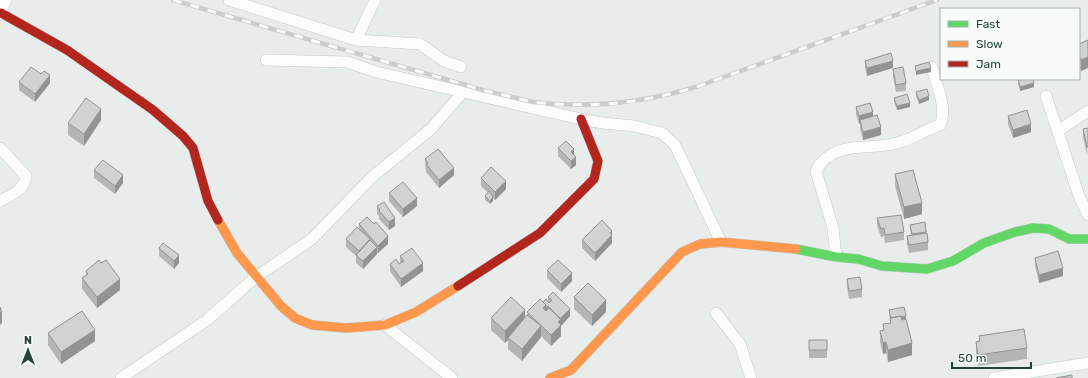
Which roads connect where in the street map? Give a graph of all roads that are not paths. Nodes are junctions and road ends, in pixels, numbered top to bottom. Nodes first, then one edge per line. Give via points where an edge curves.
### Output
1 (6, 0) edge
2 (229, 0) edge
3 (375, 0) edge
4 (0, 13) edge
5 (356, 40) junction
6 (266, 60) dead end
7 (461, 67) dead end
8 (932, 67) edge
9 (463, 92) junction
10 (1046, 96) dead end
11 (1088, 111) edge
12 (581, 118) junction
13 (1058, 131) junction
14 (0, 148) edge
15 (0, 201) edge
16 (1088, 214) edge
17 (1088, 239) edge
18 (721, 242) junction
19 (836, 257) junction
20 (256, 277) junction
21 (716, 313) dead end
22 (385, 325) junction
23 (1088, 363) edge
24 (121, 378) edge
25 (452, 378) edge
26 (550, 378) edge
27 (751, 378) edge
28 (994, 378) edge

1 - 4 street
2 - 5 street
3 - 5 street
4 - 20 street via 68,50 153,110 183,136 193,148 208,201 237,253
5 - 7 street via 420,44 444,61
6 - 9 street via 347,62 376,72
8 - 19 street via 943,111 940,125 896,144 852,146 829,156 819,164 816,171 834,228
9 - 12 street
9 - 20 street via 431,128 372,177 312,239
10 - 13 street
11 - 13 street
12 - 18 street via 662,133 675,145
12 - 22 street via 598,161 594,179 540,233 416,312
13 - 16 street via 1079,196
14 - 15 street via 26,176 22,189
17 - 19 street via 1069,239 1049,229 1033,228 984,243 953,261 927,269 882,266 858,259
18 - 19 street via 806,250
18 - 26 street via 700,244 682,252 571,370
20 - 22 street via 281,306 295,318 312,325 346,328
20 - 24 street via 207,320
21 - 27 street via 740,344
22 - 25 street
23 - 28 street

